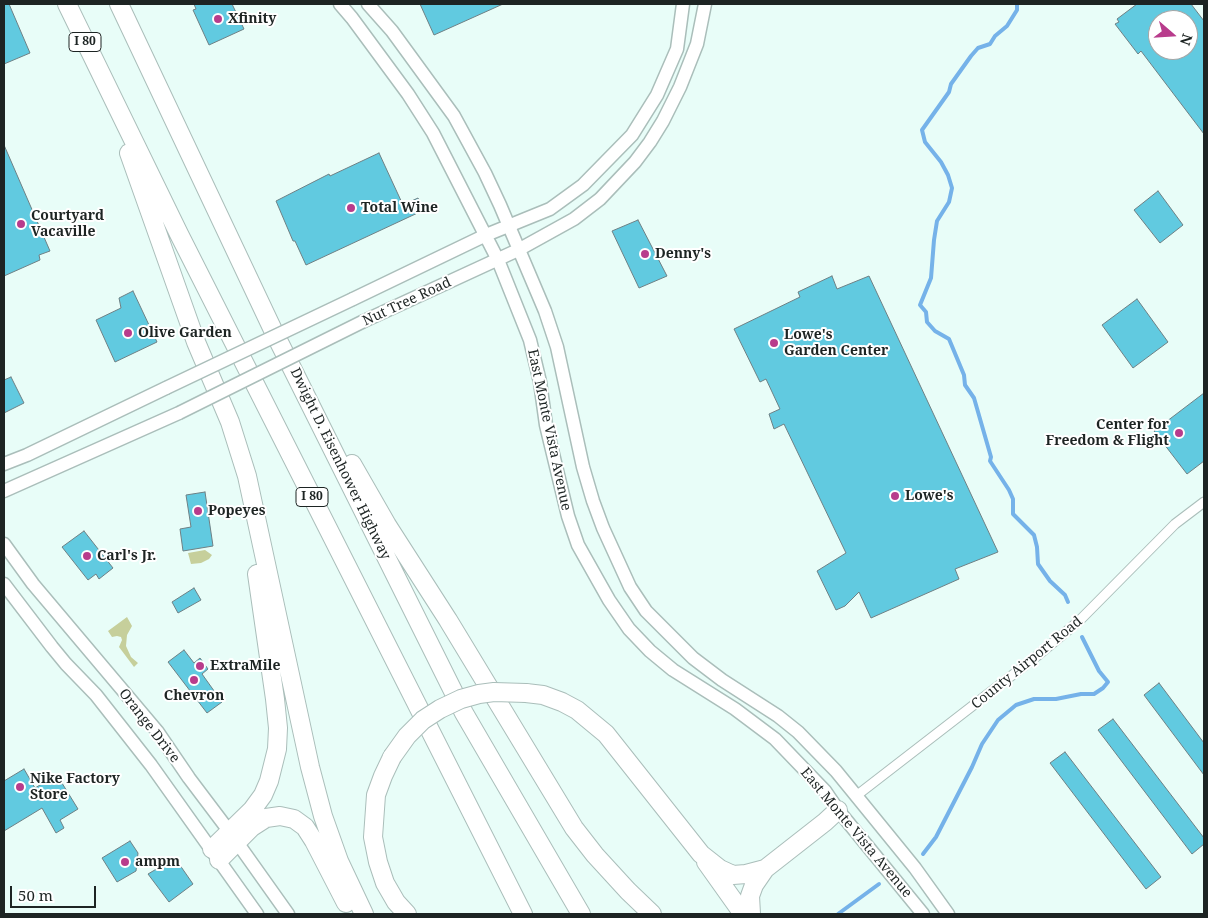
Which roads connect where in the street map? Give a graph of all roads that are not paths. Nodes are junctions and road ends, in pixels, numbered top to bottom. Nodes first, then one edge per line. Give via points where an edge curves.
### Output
1 (68, 4) edge
2 (119, 4) edge
3 (340, 4) edge
4 (368, 4) edge
5 (683, 4) edge
6 (705, 4) edge
7 (103, 80) junction
8 (508, 226) junction
9 (486, 235) junction
10 (518, 250) junction
11 (498, 260) junction
12 (272, 328) junction
13 (4, 464) edge
14 (247, 476) junction
15 (4, 491) edge
16 (1204, 502) edge
17 (4, 544) edge
18 (4, 584) edge
19 (856, 796) junction
20 (838, 810) junction
21 (233, 837) junction
22 (701, 854) junction
23 (215, 855) junction
24 (765, 868) junction
25 (257, 914) edge
26 (288, 914) edge
27 (352, 914) edge
28 (364, 914) edge
29 (407, 914) edge
30 (523, 914) edge
31 (581, 914) edge
32 (652, 914) edge
33 (743, 914) edge
34 (751, 914) edge
35 (923, 914) edge
36 (948, 914) edge

1 - 7 highway, I 80
2 - 12 highway, Dwight D. Eisenhower Highway / I 80
3 - 9 main road, East Monte Vista Avenue via 418,109
4 - 8 main road, East Monte Vista Avenue via 405,48 454,116 485,173
5 - 8 main road, Nut Tree Road via 677,49 646,115 632,135 599,170 565,199 550,209
6 - 10 main road, Nut Tree Road via 697,44 680,87 650,142 635,162 600,199 574,219
7 - 14 highway
7 - 30 highway, I 80
8 - 9 main road, Nut Tree Road
8 - 10 main road, East Monte Vista Avenue
9 - 11 main road, East Monte Vista Avenue
9 - 13 main road, Nut Tree Road, bridge
10 - 11 main road, Nut Tree Road
10 - 19 main road, East Monte Vista Avenue via 558,347 593,502 630,587 646,612 680,646 722,680 798,732
11 - 15 main road, Nut Tree Road, bridge via 364,321 179,413
11 - 20 main road, East Monte Vista Avenue via 530,340 568,516 578,546 609,600 650,651 672,670 735,709 775,740 824,790
12 - 31 highway, Dwight D. Eisenhower Highway / I 80 via 464,714
12 - 32 highway via 387,525 574,828 595,856
14 - 21 highway via 246,496 278,735 274,763 263,795
14 - 28 highway via 310,767 339,861
16 - 19 street, County Airport Road via 1175,524 1079,621
17 - 21 main road, Orange Drive via 33,584 157,731
18 - 23 main road, Orange Drive via 57,653 96,694 142,753
19 - 20 main road, County Airport Road
19 - 36 main road, East Monte Vista Avenue
20 - 24 highway
20 - 35 main road, East Monte Vista Avenue
21 - 23 highway
21 - 26 main road, Orange Drive
21 - 27 highway via 266,818 294,819 305,827
22 - 24 highway via 733,875
22 - 29 highway, bridge via 606,734 576,710 543,695 479,694 461,699 423,720 407,736 382,776 376,795 373,837 386,883
22 - 33 highway
23 - 25 main road, Orange Drive
24 - 34 highway via 750,896

